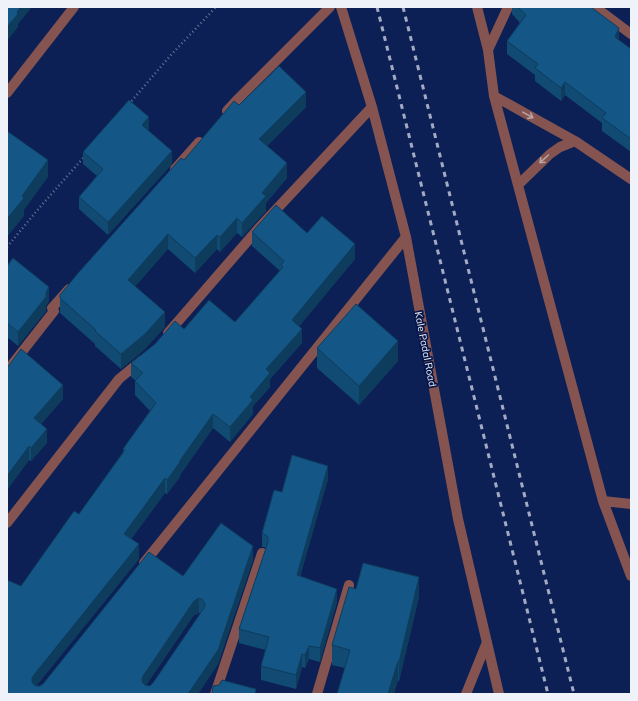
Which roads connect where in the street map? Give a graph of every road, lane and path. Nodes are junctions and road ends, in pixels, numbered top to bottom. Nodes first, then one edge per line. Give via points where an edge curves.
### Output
1 (74, 7) edge
2 (216, 7) edge
3 (330, 7) edge
4 (341, 7) edge
5 (477, 7) edge
6 (508, 7) edge
7 (595, 7) edge
8 (631, 34) edge
9 (488, 50) junction
10 (7, 93) edge
11 (494, 96) junction
12 (372, 107) junction
13 (124, 109) edge
14 (222, 117) edge
15 (206, 135) edge
16 (575, 141) junction
17 (90, 150) edge
18 (169, 177) edge
19 (631, 179) edge
20 (518, 185) junction
21 (406, 236) junction
22 (7, 247) edge
23 (73, 284) edge
24 (160, 342) edge
25 (150, 354) edge
26 (7, 372) edge
27 (603, 501) junction
28 (631, 504) edge
29 (7, 523) edge
30 (262, 553) dead end
31 (138, 570) edge
32 (631, 576) edge
33 (349, 585) dead end
34 (487, 642) junction
35 (215, 694) edge
36 (317, 694) edge
37 (466, 694) edge
38 (500, 694) edge

1 - 10 street
2 - 13 path
3 - 14 street
4 - 12 street, Kale Padal Road
5 - 9 street
6 - 9 street
7 - 8 street
9 - 11 street
11 -> 16 street
11 - 20 street
12 - 21 street, Kale Padal Road
12 - 24 street via 258,229
15 - 18 street
16 - 19 street
16 -> 20 street via 550,154
17 - 22 path
20 - 27 street
21 - 31 street
21 - 34 street, Kale Padal Road via 458,519
23 - 26 street via 52,308 54,311
25 - 29 street via 119,379
27 - 28 street
27 - 32 street
30 - 35 street
33 - 36 street
34 - 37 street
34 - 38 street, Kale Padal Road

